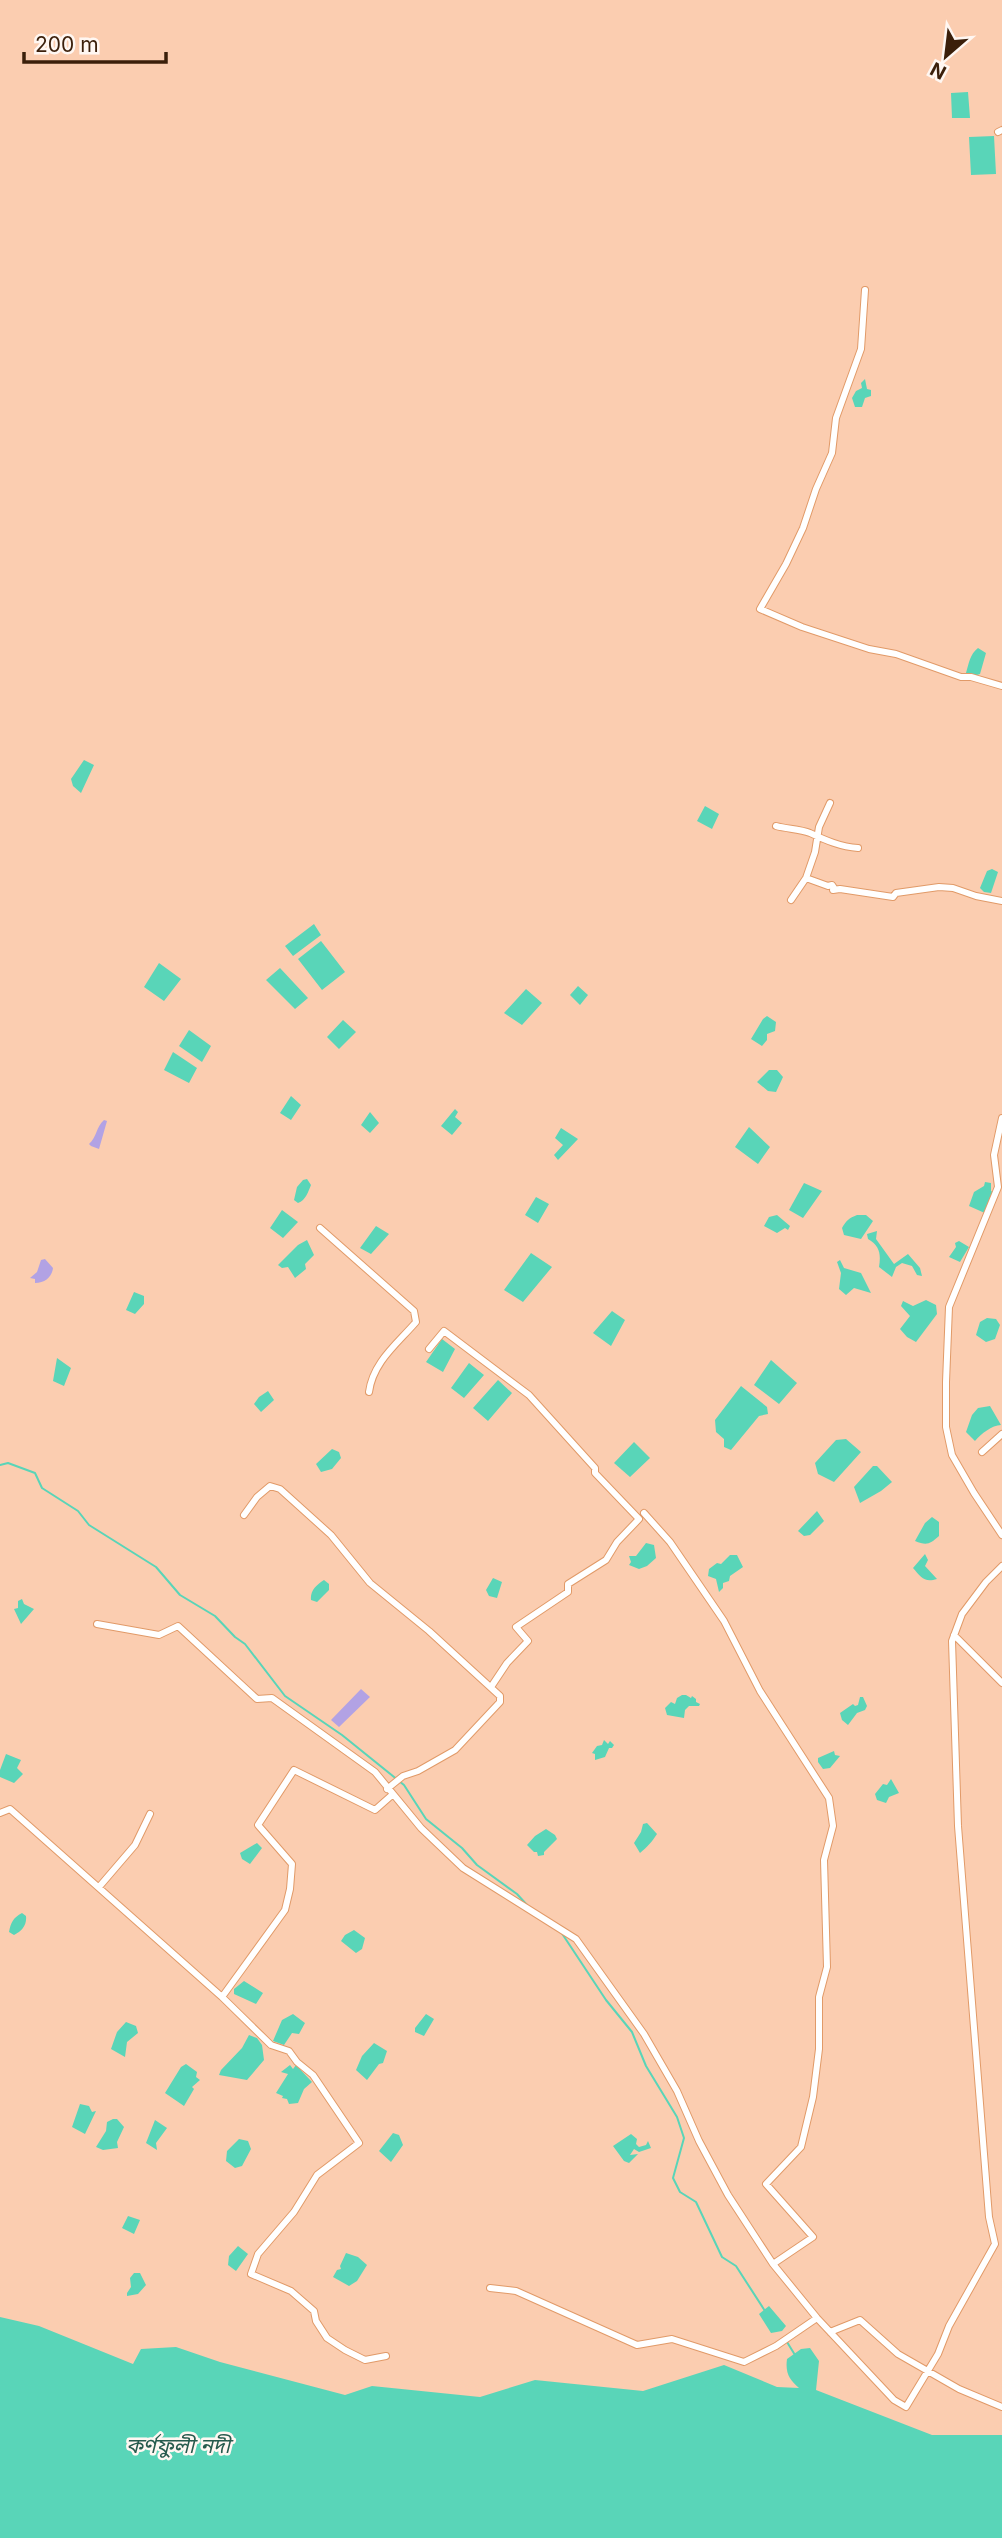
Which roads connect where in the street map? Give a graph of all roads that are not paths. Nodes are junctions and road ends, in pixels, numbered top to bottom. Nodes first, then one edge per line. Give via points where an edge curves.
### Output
1 (865, 290) dead end
2 (1002, 686) edge
3 (830, 803) dead end
4 (776, 827) dead end
5 (818, 838) junction
6 (858, 848) dead end
7 (806, 878) junction
8 (791, 900) dead end
9 (1002, 901) edge
10 (1002, 1118) edge
11 (320, 1228) dead end
12 (429, 1349) dead end
13 (369, 1392) dead end
14 (1002, 1434) edge
15 (982, 1452) dead end
16 (644, 1513) dead end
17 (244, 1515) dead end
18 (1002, 1535) edge
19 (1002, 1566) edge
20 (97, 1624) dead end
21 (954, 1635) junction
22 (1002, 1683) edge
23 (491, 1687) junction
24 (387, 1789) junction
25 (392, 1795) junction
26 (0, 1813) edge
27 (150, 1814) dead end
28 (99, 1887) junction
29 (222, 1997) junction
30 (773, 2264) junction
31 (490, 2288) dead end
32 (817, 2318) junction
33 (830, 2332) junction
34 (386, 2356) dead end
35 (928, 2371) junction
36 (1002, 2407) edge

1 - 2 street via 861,349 836,418 832,453 803,528 760,609 869,649
3 - 5 street
4 - 5 street
5 - 6 street
5 - 7 street
7 - 8 street
7 - 9 street via 833,889 893,897 946,887
10 - 18 street via 994,1155 998,1187 948,1307 946,1382 946,1427 952,1455
11 - 13 street via 414,1311 416,1322 380,1362
12 - 23 street via 444,1331 529,1395 639,1519 606,1560 516,1627 528,1641
14 - 15 street
16 - 30 street via 670,1542 724,1621 760,1690 829,1798 833,1826 824,1860 827,1967 820,1997 813,2097 801,2147 766,2184 813,2237
17 - 23 street via 270,1486 280,1489 331,1535 370,1583
19 - 21 street via 962,1614
20 - 24 street via 159,1635 178,1626 257,1699 272,1699 375,1772
21 - 22 street
21 - 35 street via 958,1826 989,2217 995,2244
23 - 24 street via 500,1702 455,1750
24 - 25 street
25 - 29 street via 376,1810 294,1770 258,1825 292,1864 285,1910
25 - 30 street via 463,1868 576,1938 644,2034 728,2195
26 - 28 street via 10,1809
27 - 28 street via 135,1845
28 - 29 street
29 - 34 street via 271,2045 289,2052 313,2075 359,2143 317,2175 294,2212 258,2254 251,2274 291,2291 314,2311 327,2338 345,2350 365,2360
30 - 32 street
31 - 32 street via 516,2291 637,2345 672,2339 744,2362
32 - 33 street
33 - 35 street via 860,2320 898,2354
33 - 35 street via 906,2407
35 - 36 street

